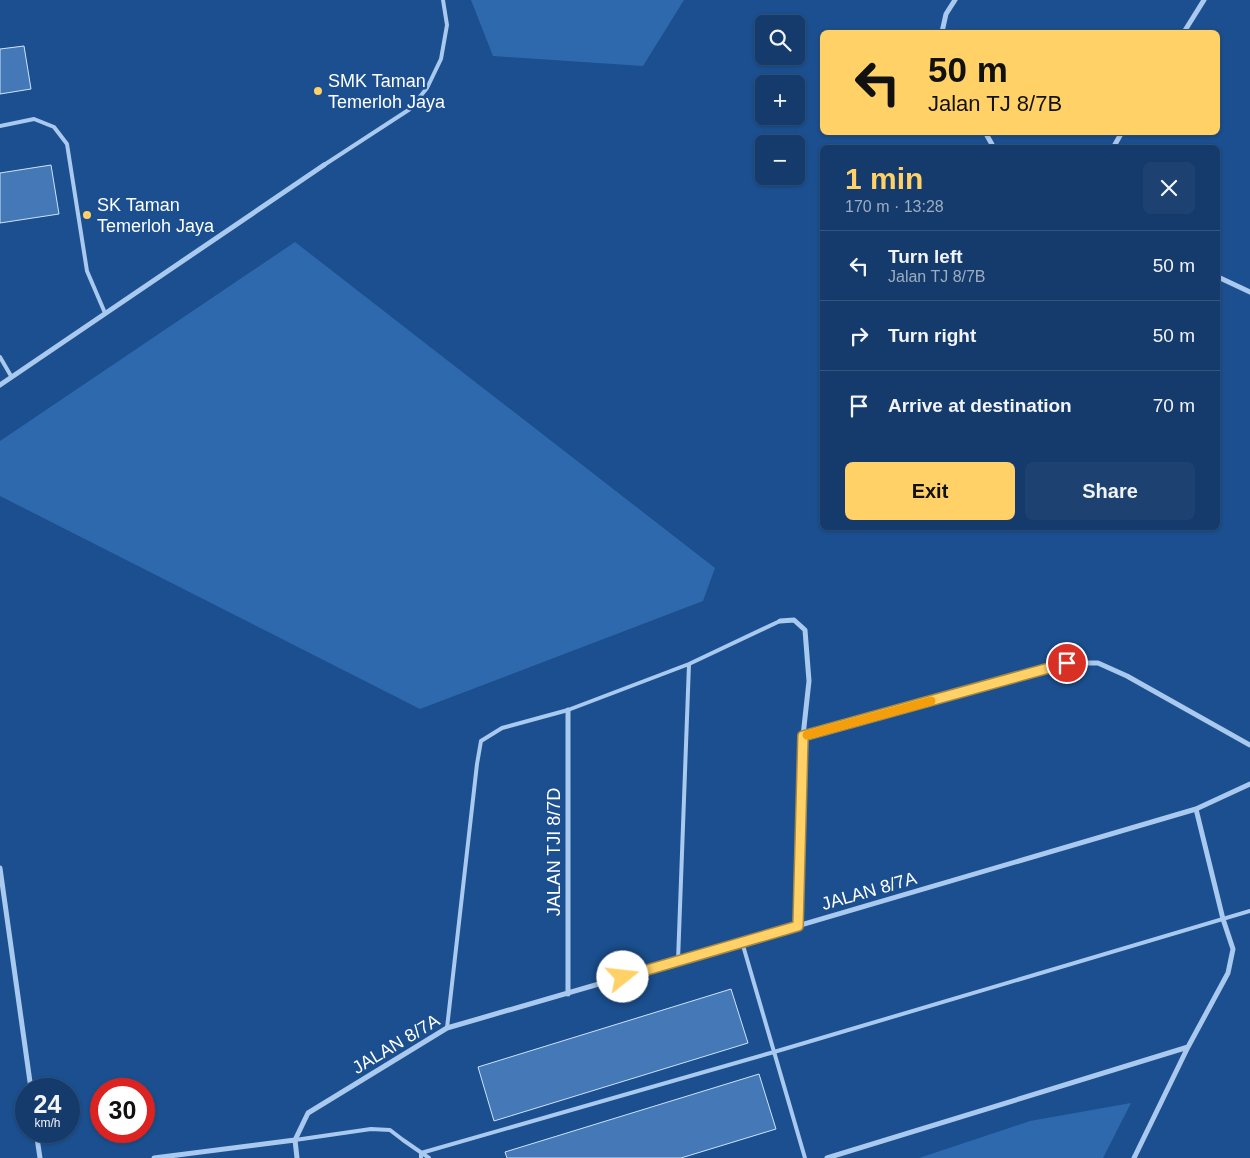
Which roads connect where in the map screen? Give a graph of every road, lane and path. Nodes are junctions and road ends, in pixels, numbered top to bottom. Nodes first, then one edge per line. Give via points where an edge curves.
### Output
1 (442, 0) edge
2 (955, 0) edge
3 (1204, 0) edge
4 (942, 30) edge
5 (1185, 30) edge
6 (0, 126) edge
7 (324, 165) joint
8 (1220, 278) edge
9 (1250, 292) edge
10 (105, 312) junction
11 (0, 357) edge
12 (12, 376) junction
13 (0, 385) edge
14 (780, 621) joint
15 (688, 664) junction
16 (568, 710) junction
17 (803, 736) junction
18 (1250, 745) edge
19 (1250, 784) edge
20 (1196, 809) junction
21 (0, 868) edge
22 (1250, 911) edge
23 (1223, 919) junction
24 (798, 926) junction
25 (742, 942) junction
26 (678, 961) junction
27 (568, 994) junction
28 (447, 1028) junction
29 (1188, 1047) junction
30 (774, 1052) junction
31 (29, 1078) edge
32 (295, 1140) junction
33 (38, 1143) edge
34 (421, 1153) junction
35 (40, 1158) edge
36 (154, 1158) edge
37 (297, 1158) edge
38 (421, 1158) edge
39 (429, 1158) edge
40 (805, 1158) edge
41 (827, 1158) edge
42 (1134, 1158) edge

1 - 7 lane via 447,25 441,59 427,88 410,109
2 - 4 street via 946,14
3 - 5 street
6 - 10 lane via 34,119 54,127 67,144 87,271
7 - 10 street
8 - 9 street
10 - 12 street
11 - 12 lane
12 - 13 street
14 - 15 lane
14 - 17 street via 794,620 805,630 809,681
15 - 16 lane
15 - 26 lane
16 - 27 street, JALAN TJI 8/7D
16 - 28 lane via 502,728 481,741
17 - 18 street via 1067,663 1098,663
17 - 24 street
19 - 20 street, JALAN 8/7A
20 - 23 street
20 - 24 street, JALAN 8/7A
21 - 31 street
22 - 23 lane
23 - 29 street via 1233,949 1228,973
23 - 30 lane
24 - 25 street, JALAN 8/7A
25 - 26 street, JALAN 8/7A
25 - 30 lane
26 - 27 street, JALAN 8/7A
27 - 28 street, JALAN 8/7A
28 - 32 street, JALAN 8/7A via 308,1113
29 - 41 street
29 - 42 street
30 - 34 lane
30 - 40 lane
32 - 34 lane via 371,1129 390,1130
32 - 36 street
32 - 37 street
33 - 35 street
34 - 38 lane
34 - 39 lane

